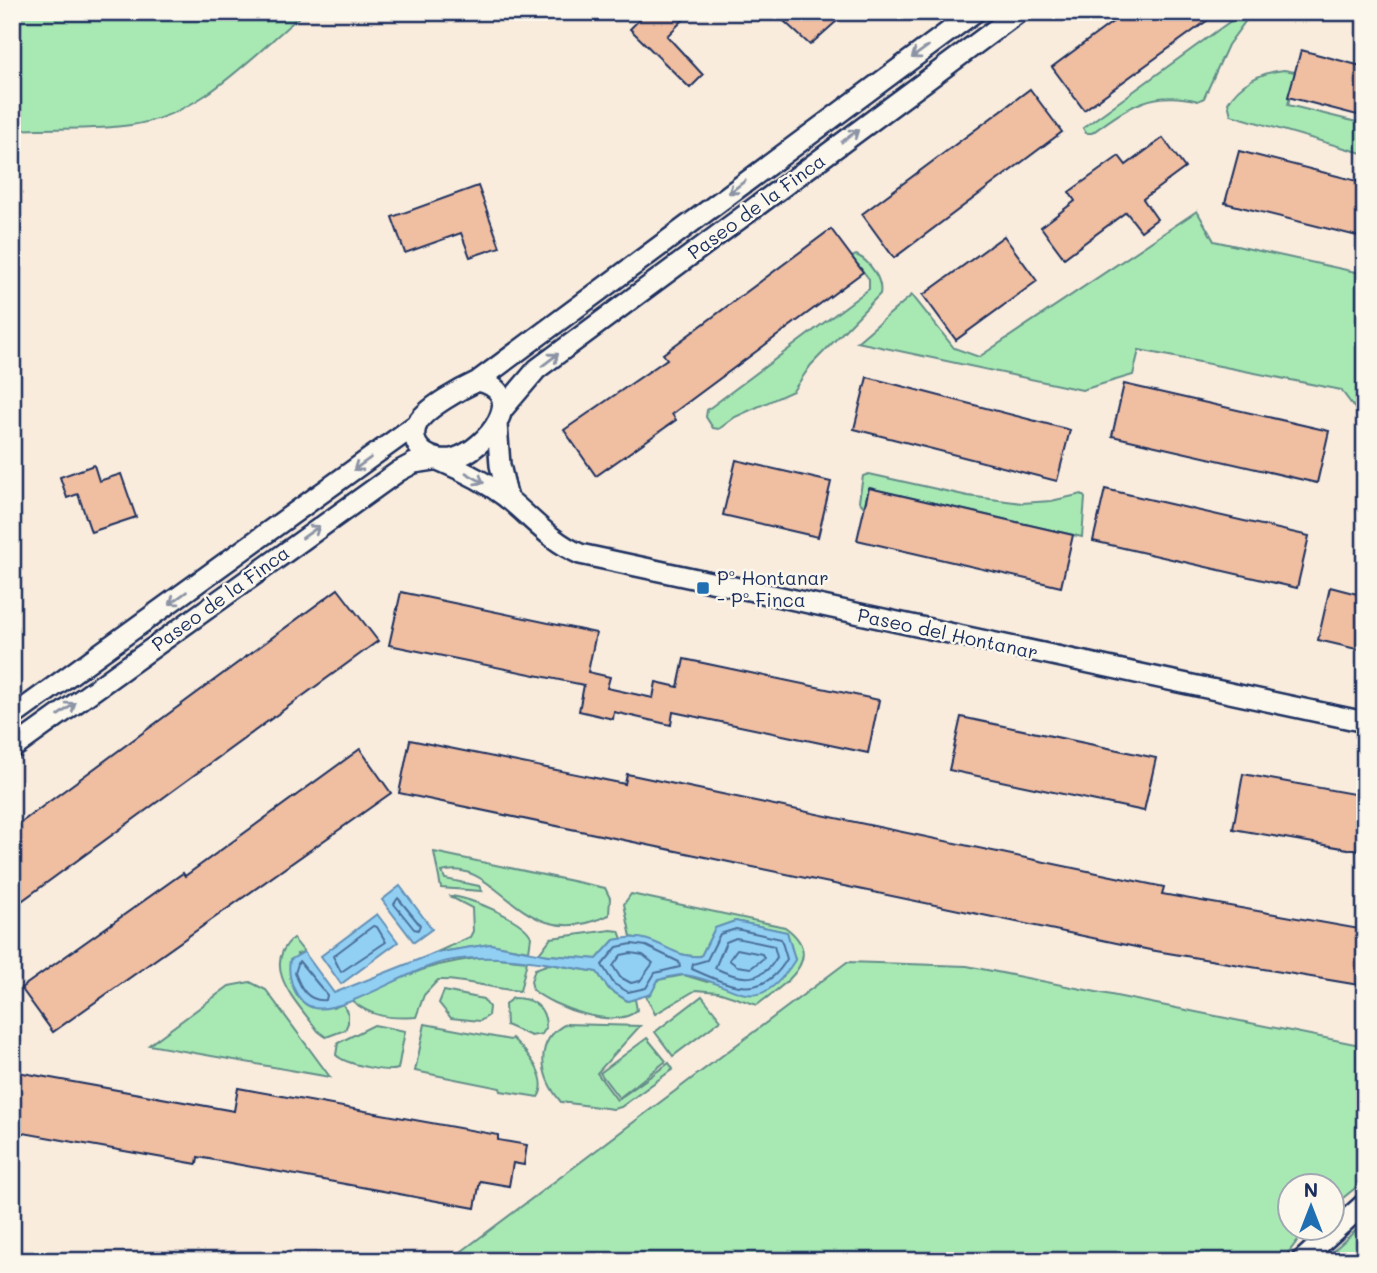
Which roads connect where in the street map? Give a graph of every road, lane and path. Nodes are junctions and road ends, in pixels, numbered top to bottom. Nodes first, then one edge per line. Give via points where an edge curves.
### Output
1 (975, 12) edge
2 (1019, 12) edge
3 (478, 381) junction
4 (500, 416) junction
5 (417, 424) junction
6 (437, 460) junction
7 (508, 499) junction
8 (12, 717) edge
9 (1365, 722) edge
10 (12, 749) edge
11 (1365, 1203) edge
12 (1301, 1261) edge

1 -> 3 street, Paseo de la Finca
4 -> 2 street, Paseo de la Finca via 537,369
3 - 4 street via 497,390
3 - 5 street via 459,389
4 - 6 street via 486,439 470,451
4 - 7 street via 500,466
5 - 6 street via 419,447
5 -> 8 street, Paseo de la Finca
6 -> 7 street, Paseo del Hontanar
10 -> 6 street, Paseo de la Finca via 399,471
7 - 9 street, Paseo del Hontanar via 561,546 580,554
11 - 12 street

